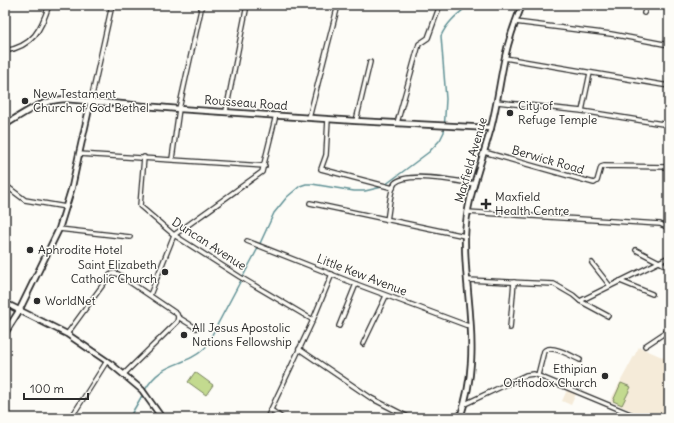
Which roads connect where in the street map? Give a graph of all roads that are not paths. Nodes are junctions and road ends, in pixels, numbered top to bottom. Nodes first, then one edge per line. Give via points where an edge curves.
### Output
1 (50, 5) edge
2 (112, 5) edge
3 (202, 5) edge
4 (247, 5) edge
5 (338, 5) edge
6 (440, 5) edge
7 (522, 5) edge
8 (647, 5) edge
9 (644, 13) dead end
10 (515, 22) junction
11 (669, 45) edge
12 (5, 52) edge
13 (505, 58) junction
14 (370, 62) dead end
15 (590, 73) junction
16 (669, 86) edge
17 (91, 100) junction
18 (497, 102) junction
19 (180, 109) junction
20 (226, 111) junction
21 (582, 112) junction
22 (276, 115) junction
23 (309, 118) junction
24 (328, 119) junction
25 (356, 121) junction
26 (397, 123) junction
27 (5, 124) edge
28 (669, 125) edge
29 (491, 128) junction
30 (484, 152) junction
31 (78, 154) junction
32 (144, 158) junction
33 (172, 160) junction
34 (265, 166) junction
35 (669, 167) edge
36 (474, 184) junction
37 (5, 185) edge
38 (393, 188) junction
39 (310, 203) dead end
40 (66, 206) junction
41 (467, 212) junction
42 (669, 216) edge
43 (387, 220) junction
44 (668, 228) edge
45 (59, 229) junction
46 (174, 235) junction
47 (465, 236) junction
48 (130, 237) dead end
49 (247, 241) dead end
50 (636, 250) dead end
51 (669, 257) edge
52 (659, 262) junction
53 (592, 263) dead end
54 (669, 267) edge
55 (332, 274) junction
56 (467, 280) junction
57 (620, 281) junction
58 (514, 282) junction
59 (356, 284) junction
60 (610, 286) junction
61 (652, 294) dead end
62 (150, 295) junction
63 (386, 296) junction
64 (580, 301) junction
65 (5, 303) edge
66 (19, 311) junction
67 (608, 316) dead end
68 (178, 318) junction
69 (313, 320) junction
70 (339, 326) dead end
71 (470, 327) junction
72 (196, 328) dead end
73 (510, 328) dead end
74 (669, 330) edge
75 (5, 333) edge
76 (66, 334) junction
77 (363, 344) dead end
78 (645, 346) dead end
79 (299, 349) junction
80 (580, 360) dead end
81 (106, 361) junction
82 (124, 374) junction
83 (538, 375) junction
84 (465, 404) junction
85 (271, 410) junction
86 (71, 418) edge
87 (162, 418) edge
88 (267, 418) edge
89 (282, 418) edge
90 (410, 418) edge
91 (460, 418) edge
92 (640, 418) edge

1 - 12 street via 43,25 33,39
2 - 17 street
3 - 19 street
4 - 20 street
5 - 23 street
6 - 26 street via 428,38 418,44
7 - 10 street, Maxfield Avenue
8 - 9 street
10 - 11 street via 611,34
10 - 13 street, Maxfield Avenue
13 - 15 street
13 - 18 street, Maxfield Avenue
14 - 25 street
15 - 16 street
15 - 21 street
17 - 19 street, Rousseau Road
17 - 27 street, Rousseau Road via 54,99 43,102
17 - 31 street
18 - 21 street
18 - 29 street, Maxfield Avenue
19 - 20 street, Rousseau Road
19 - 33 street
20 - 22 street, Rousseau Road
21 - 28 street
22 - 23 street, Rousseau Road
22 - 34 street
23 - 24 street, Rousseau Road
24 - 25 street, Rousseau Road
24 - 38 street via 326,155 321,169
25 - 26 street, Rousseau Road
26 - 29 street, Rousseau Road
29 - 30 street, Maxfield Avenue
30 - 35 street, Berwick Road via 594,183 601,167 604,166
30 - 36 street, Maxfield Avenue
31 - 32 street
31 - 40 street
32 - 33 street
32 - 46 street, Duncan Avenue via 140,206
33 - 34 street
34 - 46 street via 262,172
36 - 38 street via 411,177 396,183
36 - 41 street, Maxfield Avenue
37 - 40 street via 25,200
38 - 43 street
39 - 43 street
40 - 45 street
41 - 44 street via 660,224
41 - 47 street, Maxfield Avenue
42 - 44 street
43 - 47 street
45 - 48 street
45 - 66 street
46 - 62 street
46 - 69 street, Duncan Avenue
47 - 56 street, Maxfield Avenue
49 - 55 street, Little Kew Avenue
50 - 52 street
51 - 52 street
52 - 54 street
52 - 57 street
53 - 60 street
55 - 59 street, Little Kew Avenue
55 - 69 street
56 - 58 street
56 - 71 street, Maxfield Avenue
57 - 60 street
57 - 61 street
58 - 64 street via 554,284
58 - 73 street
59 - 63 street, Little Kew Avenue
59 - 70 street
60 - 64 street
62 - 68 street via 177,314
62 - 76 street via 118,274 112,274
63 - 71 street, Little Kew Avenue
63 - 77 street
64 - 67 street
65 - 66 street
66 - 75 street
66 - 76 street
68 - 72 street
68 - 82 street
69 - 79 street
71 - 84 street, Maxfield Avenue via 471,361
74 - 78 street
76 - 81 street
79 - 85 street
79 - 90 street via 371,398
80 - 83 street via 550,348 546,349
81 - 82 street
81 - 86 street
82 - 87 street via 142,390
83 - 84 street via 526,375
83 - 92 street
84 - 91 street, Maxfield Avenue
85 - 88 street
85 - 89 street

